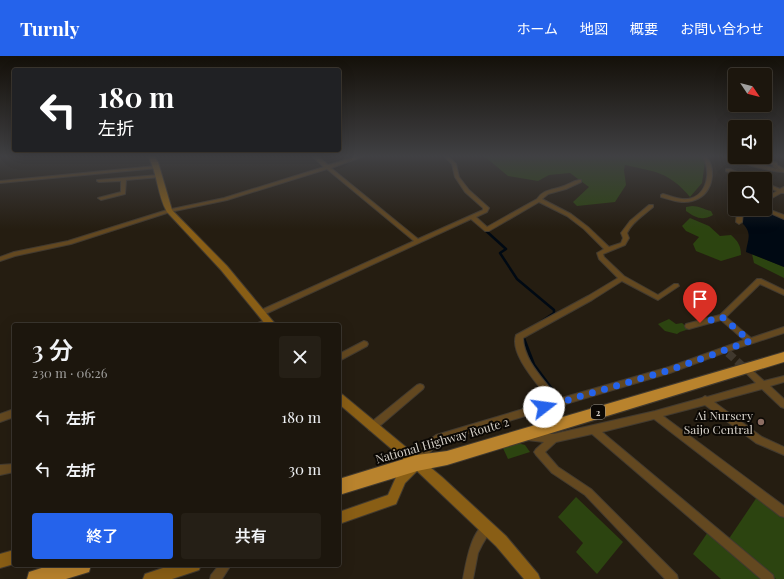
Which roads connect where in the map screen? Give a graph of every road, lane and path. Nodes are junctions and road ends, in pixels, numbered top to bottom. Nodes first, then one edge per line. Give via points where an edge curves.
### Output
1 (17, 180) edge
2 (106, 180) edge
3 (124, 180) edge
4 (159, 180) edge
5 (288, 180) edge
6 (344, 180) edge
7 (459, 180) edge
8 (709, 180) edge
9 (99, 181) dead end
10 (579, 181) dead end
11 (0, 182) edge
12 (772, 186) edge
13 (783, 190) edge
14 (663, 196) dead end
15 (772, 196) edge
16 (101, 198) dead end
17 (539, 200) junction
18 (651, 206) dead end
19 (169, 211) junction
20 (772, 212) edge
21 (740, 216) edge
22 (472, 217) junction
23 (784, 217) edge
24 (739, 222) dead end
25 (417, 241) junction
26 (608, 250) junction
27 (0, 259) edge
28 (622, 278) junction
29 (676, 286) dead end
30 (784, 293) edge
31 (261, 313) junction
32 (722, 317) junction
33 (266, 323) edge
34 (689, 326) dead end
35 (784, 330) edge
36 (750, 341) junction
37 (364, 344) dead end
38 (341, 357) edge
39 (783, 357) edge
40 (750, 373) tunnel mouth
41 (784, 379) edge
42 (763, 385) junction
43 (420, 387) dead end
44 (341, 400) edge
45 (705, 400) junction
46 (557, 404) junction
47 (784, 404) edge
48 (12, 414) edge
49 (655, 415) junction
50 (0, 418) edge
51 (372, 427) junction
52 (593, 430) junction
53 (516, 437) junction
54 (554, 438) junction
55 (784, 451) edge
56 (417, 463) junction
57 (12, 468) edge
58 (0, 470) edge
59 (341, 486) edge
60 (784, 512) edge
61 (341, 517) edge
62 (487, 528) junction
63 (12, 558) edge
64 (0, 561) edge
65 (75, 567) edge
66 (188, 567) edge
67 (224, 567) edge
68 (36, 579) edge
69 (150, 579) edge
70 (215, 579) edge
71 (468, 579) edge
72 (533, 579) edge
73 (673, 579) edge
74 (769, 579) edge

1 - 11 street
2 - 9 street
3 - 16 street via 123,193
4 - 19 street
5 - 19 street via 260,190
6 - 25 street
7 - 22 street via 486,208
8 - 14 street via 702,193 692,200
10 - 17 street via 566,188 544,194
12 - 13 street
13 - 15 street
17 - 22 street via 487,230
17 - 26 street via 569,215
18 - 26 street via 629,224 624,233 626,238 623,244
19 - 27 street via 69,243
19 - 31 street via 224,268
20 - 23 street
21 - 24 street
22 - 25 street
25 - 31 street
26 - 28 street via 600,253 600,258
28 - 29 street via 658,298
28 - 46 street via 519,337 518,344 530,367
30 - 32 street via 759,281
31 - 33 street
32 - 34 street
32 - 36 street
35 - 36 street
36 - 46 street via 726,352
37 - 38 street
39 - 53 highway, National Highway Route 2 / 2
40 - 42 street
41 - 42 street
42 - 45 street
42 - 47 street
43 - 51 street
44 - 51 street
45 - 49 street
45 - 55 street via 759,440
46 - 56 street via 439,438 431,444
48 - 50 street
49 - 52 street
49 - 60 street
51 - 56 street
52 - 54 street
52 - 74 street
53 - 54 street
53 - 56 highway, National Highway Route 2 / 2 via 447,458
54 - 73 street via 538,452 555,470 588,492
56 - 59 highway, National Highway Route 2 / 2
56 - 61 street via 401,479 392,500
56 - 62 street
57 - 58 street
62 - 71 street via 473,553
62 - 72 street
63 - 64 street
65 - 68 highway
66 - 69 street
67 - 70 street

